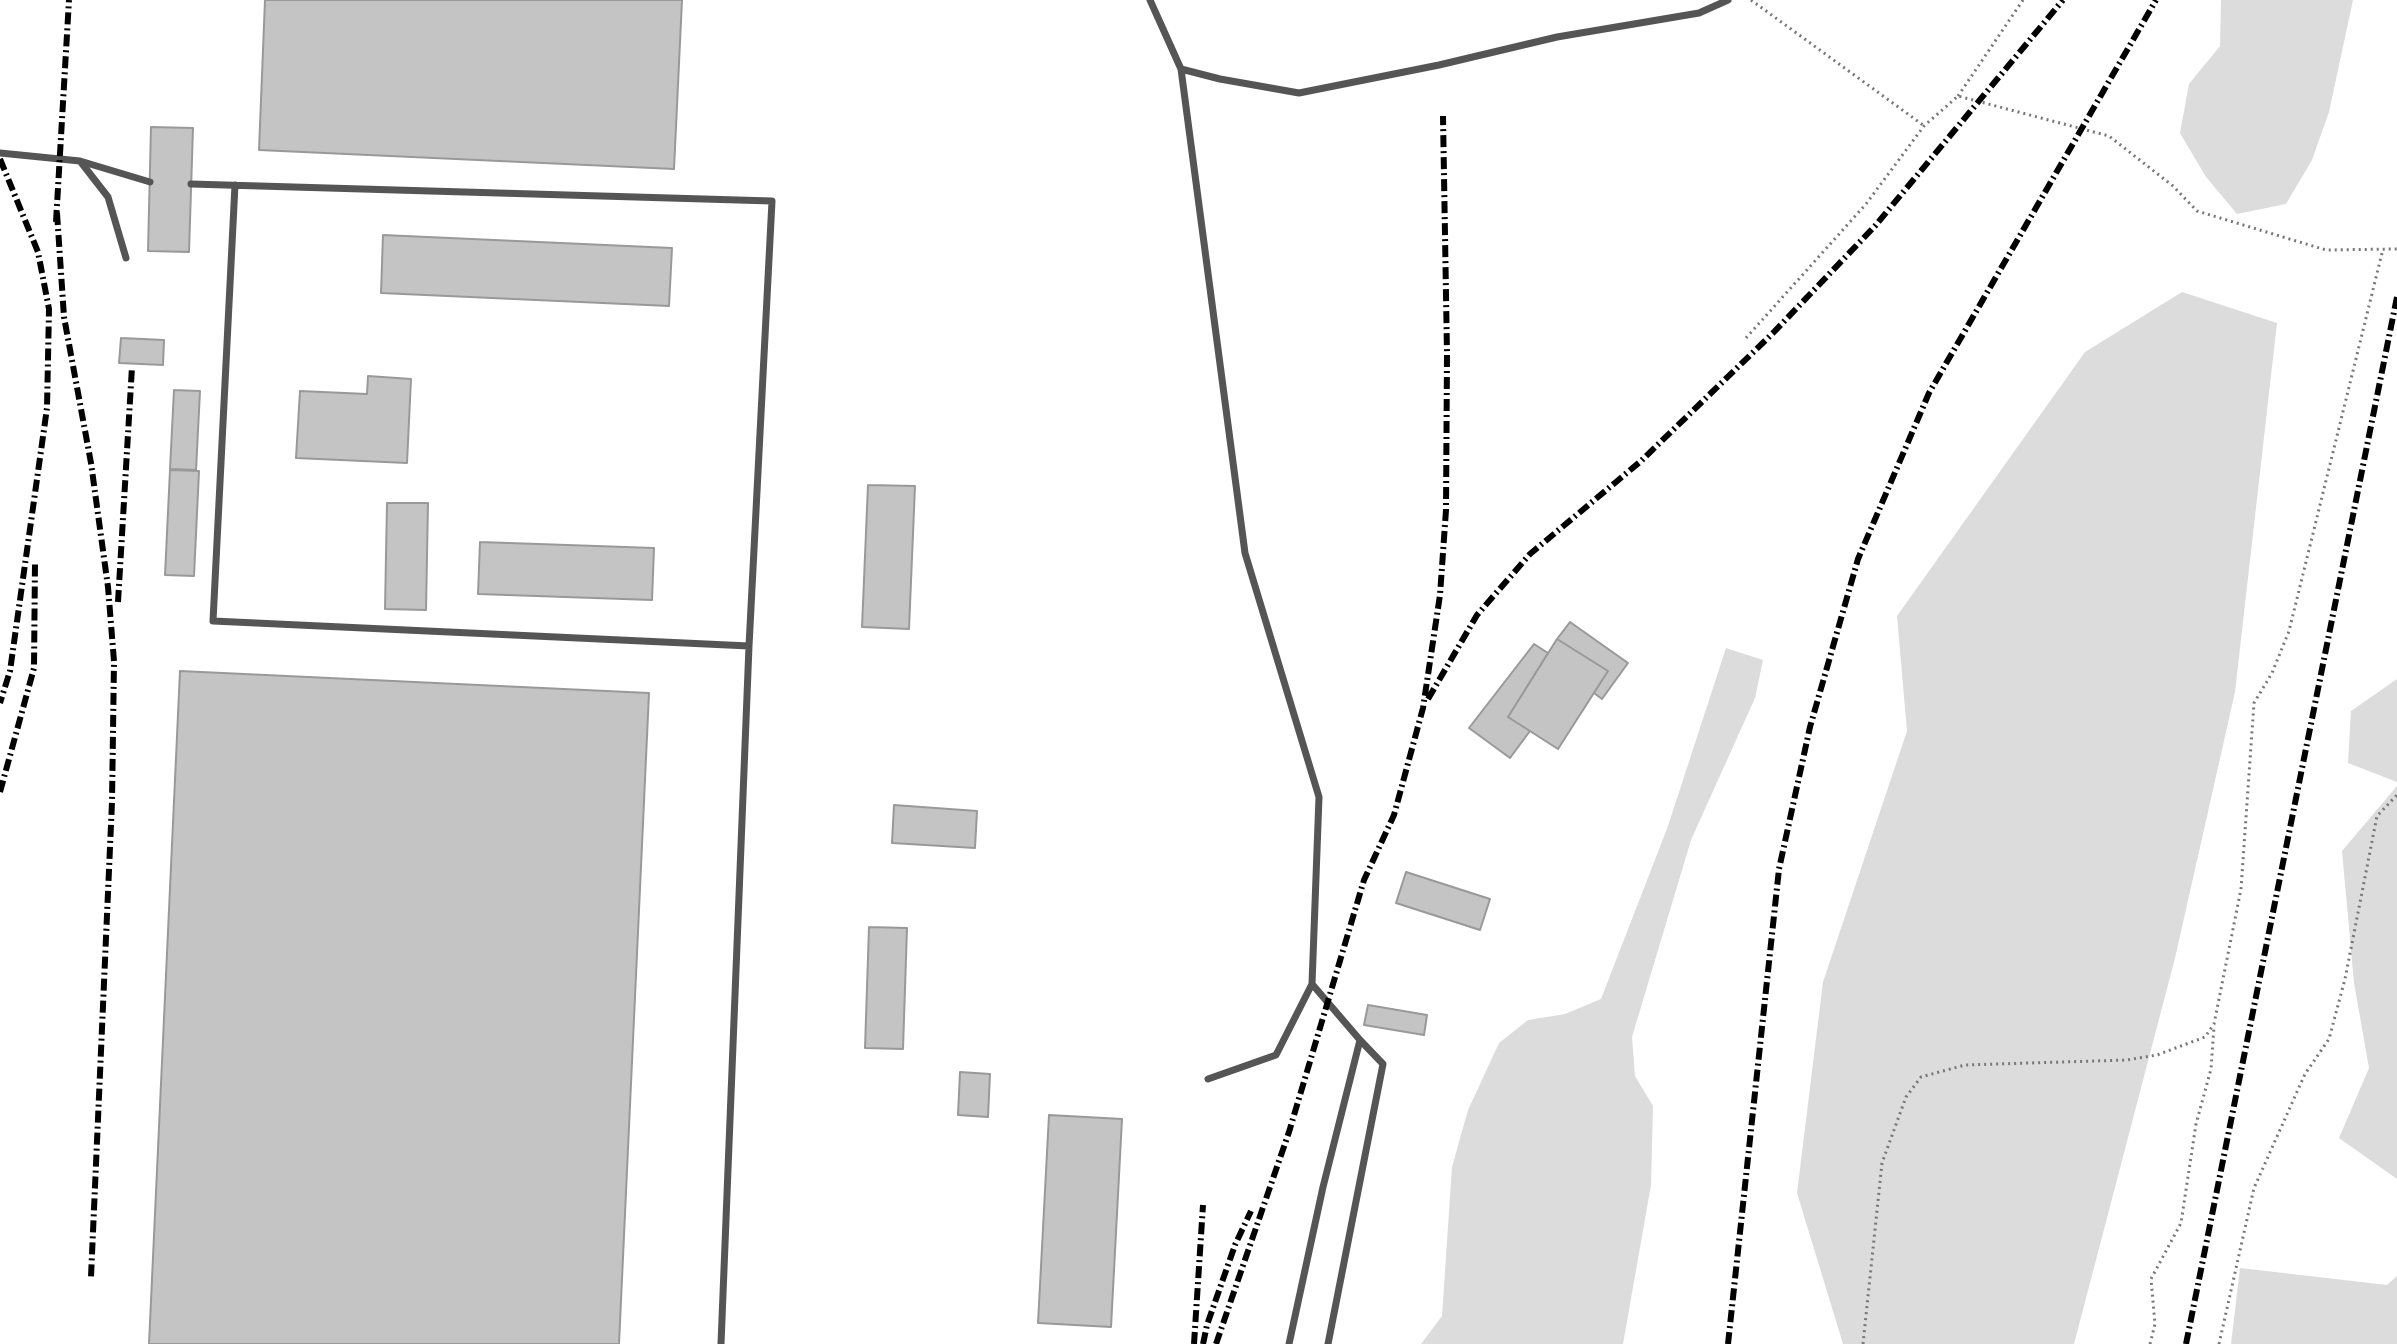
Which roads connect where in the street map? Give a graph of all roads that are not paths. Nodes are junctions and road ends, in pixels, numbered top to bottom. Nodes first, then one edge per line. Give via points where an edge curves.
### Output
1 (1150, 0) edge
2 (1728, 0) edge
3 (1181, 69) junction
4 (0, 153) edge
5 (80, 161) junction
6 (150, 182) dead end
7 (191, 184) dead end
8 (235, 185) junction
9 (126, 258) dead end
10 (749, 646) junction
11 (1312, 984) junction
12 (1360, 1040) junction
13 (1208, 1079) dead end
14 (721, 1344) edge
15 (1289, 1344) edge
16 (1328, 1344) edge

1 - 3 lane
2 - 3 lane via 1699,13 1557,37 1299,93
3 - 11 lane via 1245,553 1319,797
4 - 5 lane
5 - 6 lane
5 - 9 lane via 108,197
7 - 8 lane
8 - 10 lane via 213,621
8 - 10 lane via 772,201
10 - 14 lane
11 - 12 lane
11 - 13 lane via 1276,1055
12 - 15 lane
12 - 16 lane via 1383,1064

